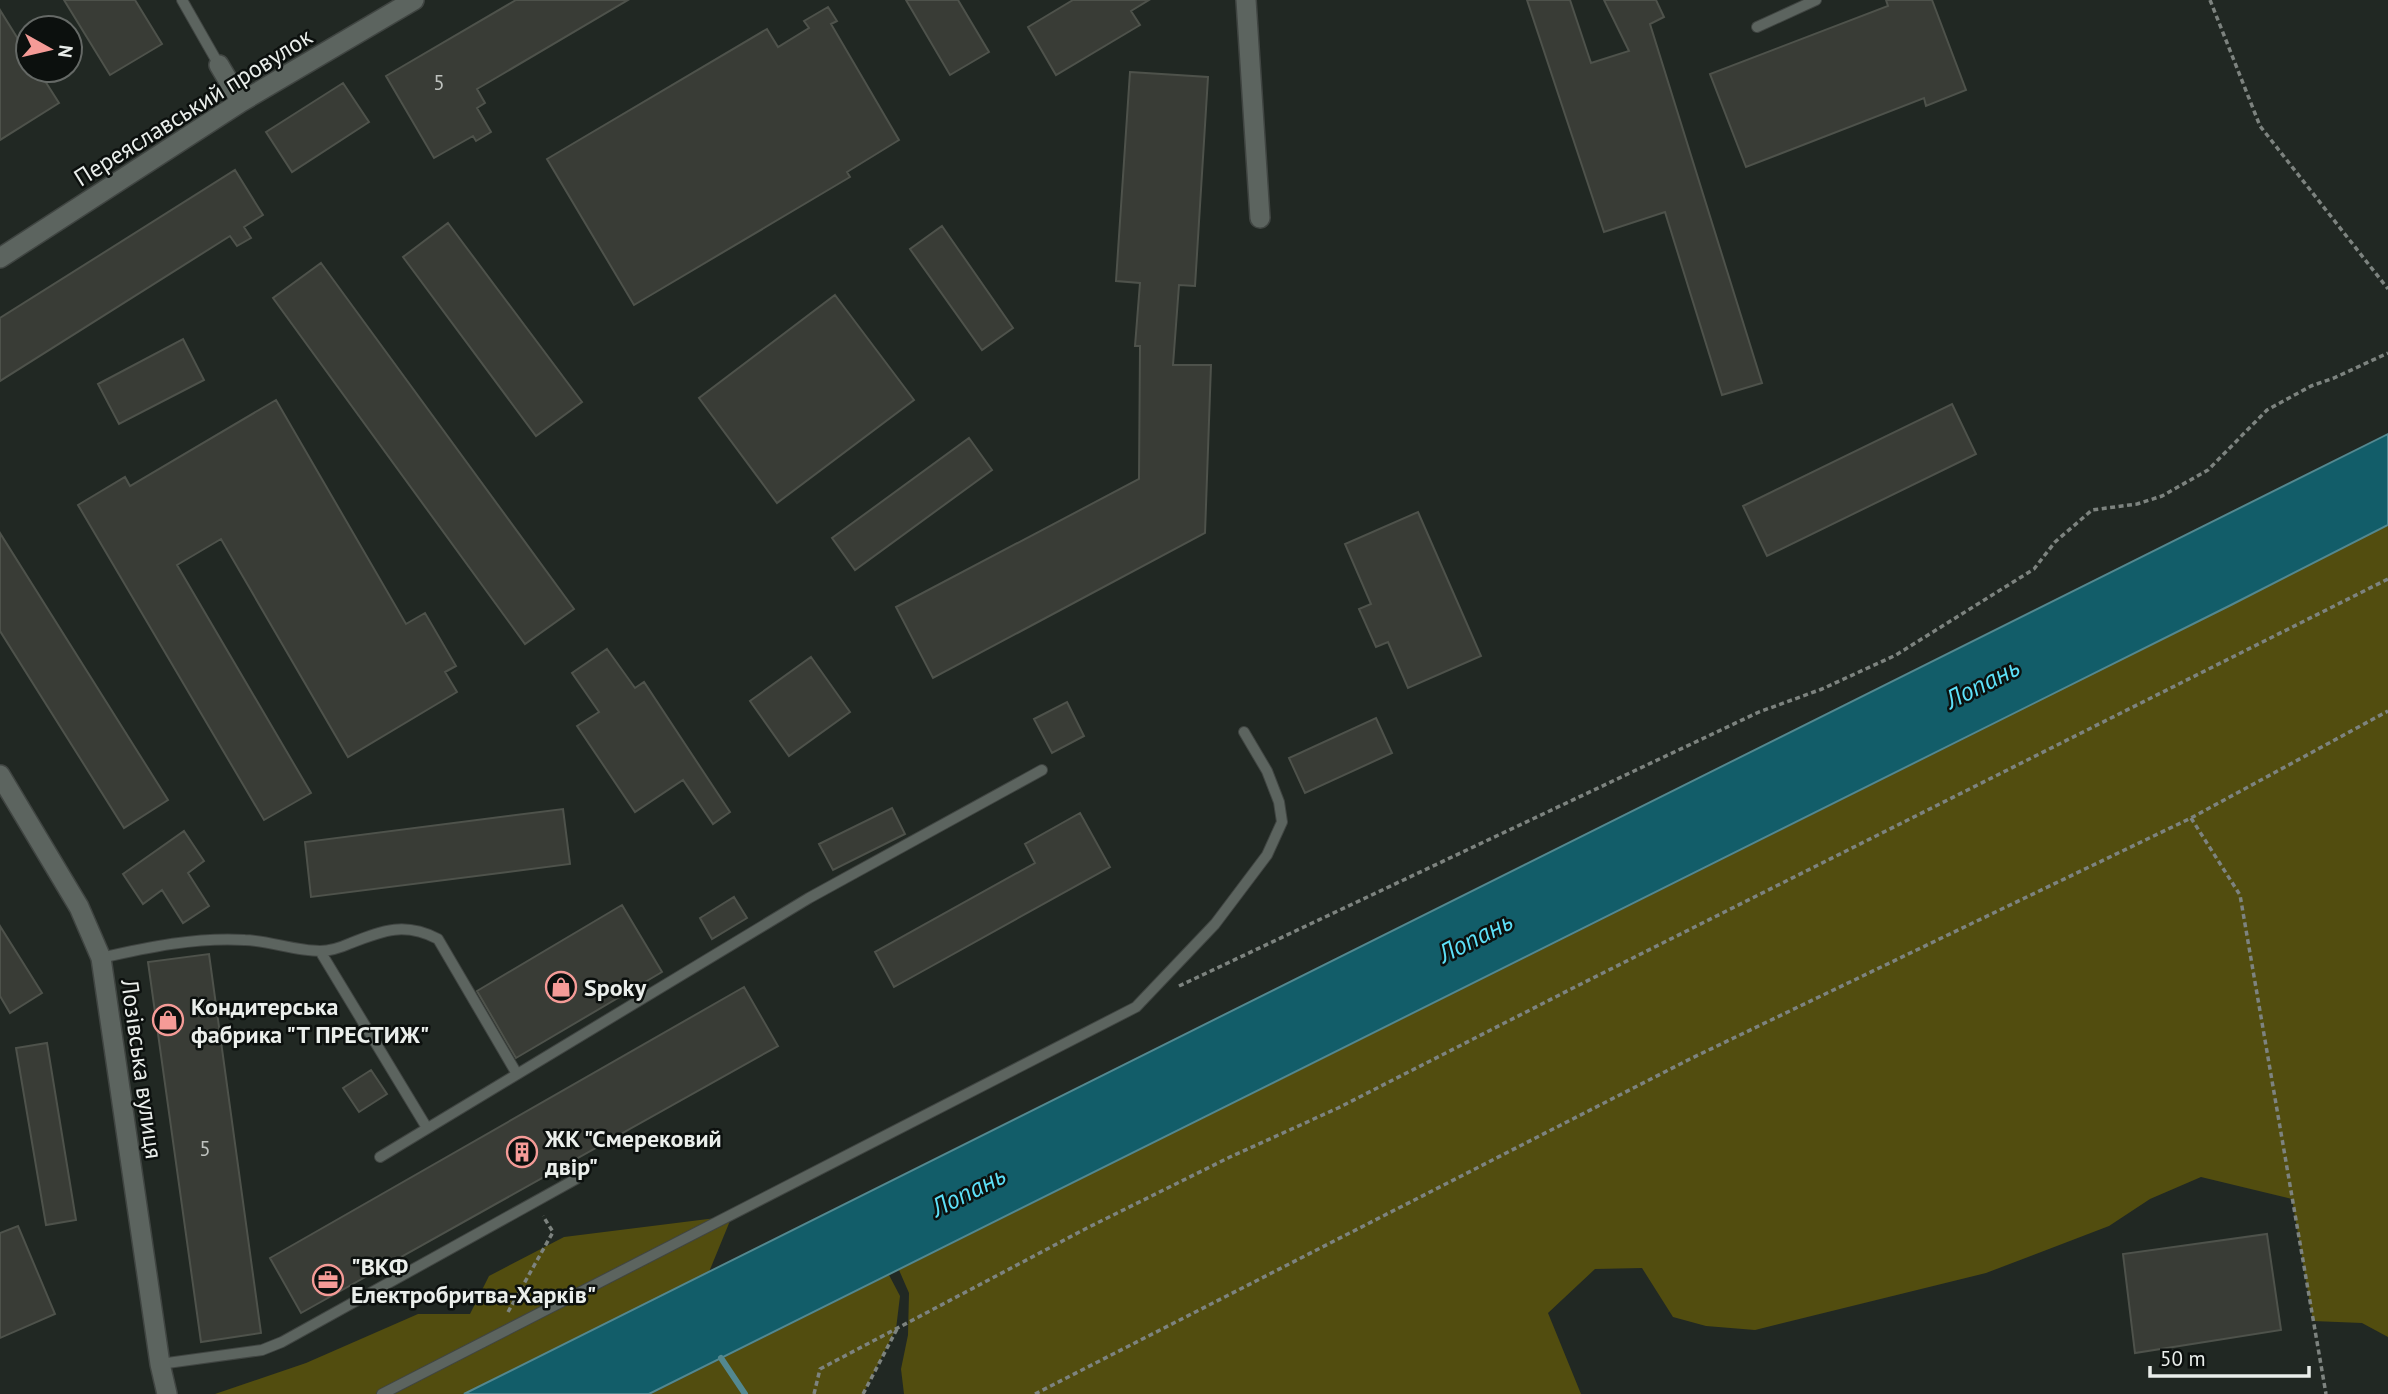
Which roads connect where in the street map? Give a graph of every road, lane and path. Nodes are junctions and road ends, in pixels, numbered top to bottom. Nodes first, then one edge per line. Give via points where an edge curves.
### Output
1 (181, 0) edge
2 (414, 0) edge
3 (1246, 0) edge
4 (1816, 0) edge
5 (2210, 0) edge
6 (1757, 27) dead end
7 (219, 65) joint
8 (241, 103) junction
9 (1260, 218) dead end
10 (0, 258) edge
11 (2388, 289) edge
12 (2388, 353) edge
13 (2388, 579) edge
14 (2388, 711) edge
15 (1244, 732) dead end
16 (1042, 770) dead end
17 (0, 775) edge
18 (2191, 818) junction
19 (320, 951) junction
20 (101, 958) junction
21 (1173, 989) dead end
22 (517, 1074) junction
23 (427, 1128) junction
24 (380, 1157) dead end
25 (576, 1179) dead end
26 (534, 1202) junction
27 (898, 1328) junction
28 (493, 1338) junction
29 (160, 1364) junction
30 (167, 1394) edge
31 (382, 1394) edge
32 (814, 1394) edge
33 (863, 1394) edge
34 (1035, 1394) edge
35 (2326, 1394) edge

1 - 7 lane
2 - 8 street, Переяславський провулок
3 - 9 street
4 - 6 lane
5 - 11 path via 2260,126
7 - 8 street
8 - 10 street, Переяславський провулок
12 - 21 path via 2267,410 2208,470 2162,496 2092,510 2054,542 2034,569 1896,655 1822,690 1759,712
13 - 27 path via 1338,1108 1099,1222
14 - 18 path
15 - 28 lane via 1267,771 1282,822 1267,855 1215,924 1136,1007
16 - 22 lane via 809,898
17 - 20 street, Лозівська вулиця via 79,907
18 - 34 path via 1690,1059
18 - 35 path via 2240,895
19 - 20 lane via 247,940 200,941
19 - 22 lane via 405,928 438,939
19 - 23 lane
20 - 29 street, Лозівська вулиця
22 - 23 lane
23 - 24 lane
25 - 26 lane
26 - 28 path via 553,1232
26 - 29 lane via 282,1342 262,1350
27 - 32 path via 820,1369
27 - 33 path
28 - 31 lane
29 - 30 street, Лозівська вулиця

